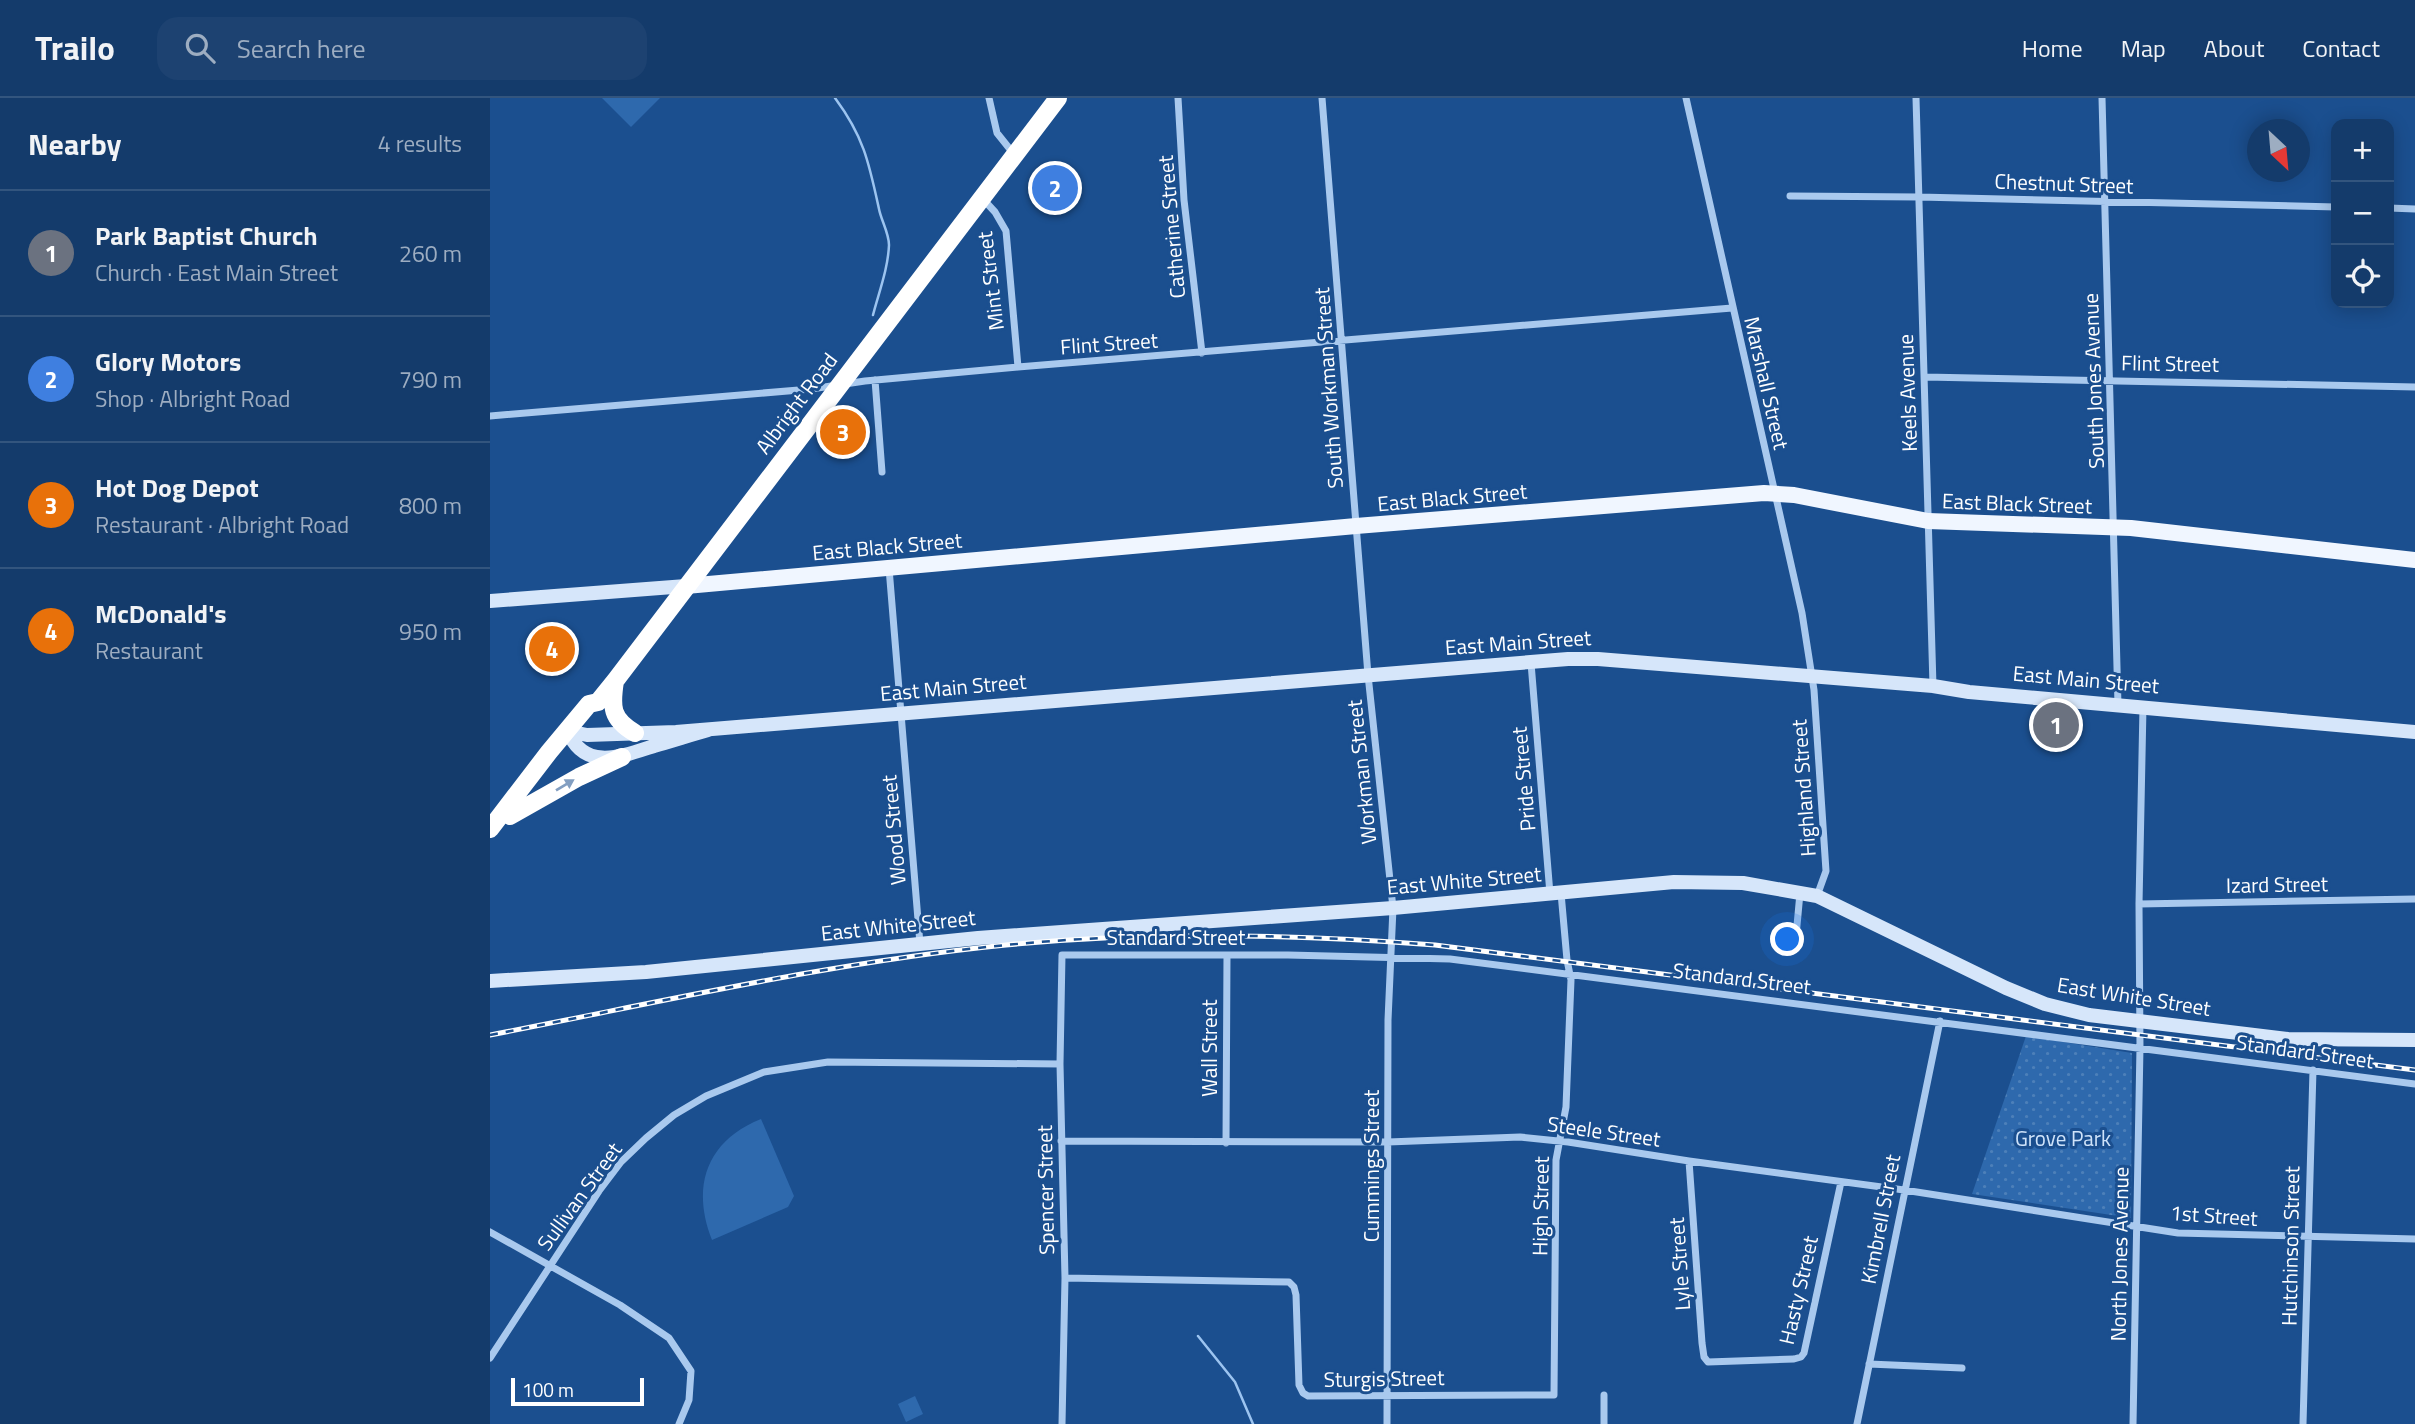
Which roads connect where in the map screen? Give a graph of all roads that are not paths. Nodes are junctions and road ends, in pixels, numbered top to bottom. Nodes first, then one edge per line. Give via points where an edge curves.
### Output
1 (989, 98) edge
2 (1058, 98) edge
3 (1178, 98) edge
4 (1322, 98) edge
5 (1686, 98) edge
6 (1916, 98) edge
7 (2102, 98) edge
8 (1014, 155) junction
9 (1790, 196) dead end
10 (1919, 197) junction
11 (982, 198) junction
12 (2105, 202) junction
13 (2331, 207) edge
14 (2394, 208) edge
15 (2415, 209) edge
16 (1732, 308) junction
17 (1342, 341) junction
18 (1202, 353) junction
19 (1018, 367) junction
20 (1925, 377) junction
21 (2110, 379) junction
22 (875, 380) junction
23 (838, 385) junction
24 (2415, 387) edge
25 (490, 416) edge
26 (882, 472) dead end
27 (1774, 493) junction
28 (1928, 521) junction
29 (1356, 526) junction
30 (2114, 527) junction
31 (2415, 560) edge
32 (889, 567) junction
33 (686, 586) junction
34 (490, 601) edge
35 (1531, 662) junction
36 (1368, 675) junction
37 (1812, 676) junction
38 (615, 681) junction
39 (1933, 686) junction
40 (2118, 705) junction
41 (2143, 707) junction
42 (901, 714) junction
43 (708, 730) junction
44 (2415, 732) edge
45 (635, 733) junction
46 (573, 735) junction
47 (622, 757) junction
48 (536, 778) junction
49 (510, 816) junction
50 (490, 829) edge
51 (490, 842) edge
52 (1800, 892) junction
53 (1556, 893) junction
54 (1817, 896) junction
55 (2415, 899) edge
56 (2139, 904) junction
57 (1393, 908) junction
58 (920, 944) junction
59 (1795, 947) dead end
60 (1062, 955) joint
61 (1227, 955) junction
62 (1390, 956) junction
63 (1570, 973) junction
64 (490, 981) edge
65 (1940, 1021) junction
66 (2139, 1021) junction
67 (2415, 1040) edge
68 (2140, 1047) junction
69 (1060, 1064) junction
70 (2312, 1070) junction
71 (2415, 1084) edge
72 (1061, 1141) junction
73 (1560, 1141) junction
74 (1388, 1142) junction
75 (1226, 1143) junction
76 (1689, 1161) junction
77 (1841, 1182) junction
78 (1904, 1190) junction
79 (2137, 1226) junction
80 (490, 1232) edge
81 (2308, 1237) junction
82 (2415, 1239) edge
83 (550, 1266) junction
84 (1065, 1278) junction
85 (490, 1359) edge
86 (1708, 1362) joint
87 (1869, 1364) junction
88 (1962, 1368) dead end
89 (1389, 1395) junction
90 (1554, 1395) joint
91 (1604, 1395) dead end
92 (679, 1424) edge
93 (1062, 1424) edge
94 (1387, 1424) edge
95 (1604, 1424) edge
96 (1857, 1424) edge
97 (2133, 1424) edge
98 (2303, 1424) edge

1 - 8 street via 997,133
2 - 8 highway, Albright Road
3 - 18 street, Catherine Street via 1184,200
4 - 17 street, South Workman Street
5 - 16 street, Marshall Street
6 - 10 street, Keels Avenue
7 - 12 street, South Jones Avenue
8 - 11 highway, Albright Road
9 - 10 street, Chestnut Street
10 - 12 street, Chestnut Street
10 - 20 street, Keels Avenue
11 - 19 street, Mint Street via 1006,231
11 - 23 highway, Albright Road
12 - 13 street, Chestnut Street
12 - 21 street, South Jones Avenue
14 - 15 street
16 - 17 street, Flint Street
16 - 27 street, Marshall Street
17 - 18 street, Flint Street
17 - 29 street, South Workman Street
18 - 19 street, Flint Street
19 - 22 street, Flint Street
20 - 21 street, Flint Street
20 - 28 street, Keels Avenue
21 - 24 street, Flint Street
21 - 30 street, South Jones Avenue
22 - 23 street, Flint Street
22 - 26 street
23 - 25 street, Flint Street
23 - 33 highway, Albright Road
27 - 28 main road, East Black Street
27 - 29 main road, East Black Street
27 - 37 street, Marshall Street
28 - 30 main road, East Black Street
28 - 39 street, Keels Avenue
29 - 32 main road, East Black Street
29 - 36 street, South Workman Street
30 - 31 main road, East Black Street
30 - 40 street, South Jones Avenue
32 - 33 main road, East Black Street
32 - 42 street, Wood Street
33 - 34 street, East Black Street
33 - 38 highway, Albright Road
35 - 36 street, East Main Street
35 - 37 street, East Main Street via 1598,659
35 - 53 street, Pride Street
36 - 42 street, East Main Street
36 - 57 street, Workman Street
37 - 39 street, East Main Street
37 - 54 street, Highland Street via 1826,871
38 - 45 highway via 615,714
38 - 46 highway, Albright Road via 598,702 589,704
39 - 40 street, East Main Street
40 - 41 street, East Main Street
41 - 44 street, East Main Street
41 - 56 street, North Jones Avenue
42 - 43 street, East Main Street
42 - 58 street, Wood Street
43 - 45 street, East Main Street
43 - 47 street, East Main Street
45 - 46 street, East Main Street
46 - 47 street, East Main Street via 584,752 594,757
46 - 48 highway
49 -> 47 highway
48 - 49 highway
48 - 50 highway
49 - 51 highway
52 - 53 street, East White Street via 1709,881
52 - 54 street, East White Street
52 - 59 street
53 - 57 street, East White Street
53 - 63 street, High Street
54 - 66 street, East White Street via 2045,1004
55 - 56 street, Izard Street
56 - 66 street, North Jones Avenue
57 - 58 street, East White Street
57 - 62 street, Cummings Street
58 - 64 street, East White Street via 646,972
60 - 61 street, Standard Street
60 - 69 street, Spencer Street
61 - 62 street, Standard Street
61 - 75 street, Wall Street
62 - 63 street, Standard Street
62 - 74 street, Cummings Street
63 - 65 street, Standard Street
63 - 73 street, High Street via 1566,1107
65 - 68 street, Standard Street
65 - 78 street, Kimbrell Street
66 - 67 street, East White Street via 2288,1039
66 - 68 street, North Jones Avenue
68 - 70 street, Standard Street
68 - 79 street, North Jones Avenue
69 - 72 street, Spencer Street
69 - 83 street, Sullivan Street via 828,1062 764,1072 733,1084 685,1109 621,1162
70 - 71 street, Standard Street
70 - 81 street, Hutchinson Street
72 - 75 street, Steele Street
72 - 84 street, Spencer Street
73 - 74 street, Steele Street via 1520,1137
73 - 76 street, Steele Street
73 - 90 street, High Street via 1556,1160
74 - 75 street, Steele Street
74 - 89 street, Cummings Street
76 - 77 street, Steele Street
76 - 86 street, Lyle Street via 1702,1343
77 - 78 street, Steele Street
77 - 86 street, Hasty Street via 1804,1353 1794,1359
78 - 79 street, Steele Street
78 - 87 street, Kimbrell Street
79 - 81 street, 1st Street via 2178,1233
79 - 97 street, North Jones Avenue
80 - 83 street
81 - 82 street, 1st Street
81 - 98 street, Hutchinson Street
83 - 85 street, Sullivan Street
83 - 92 street via 669,1338 691,1371 689,1400
84 - 89 street, Sturgis Street via 1289,1282 1296,1295 1303,1393
84 - 93 street, Spencer Street
87 - 88 street
87 - 96 street, Kimbrell Street
89 - 90 street, Sturgis Street
89 - 94 street, Cummings Street
91 - 95 street

